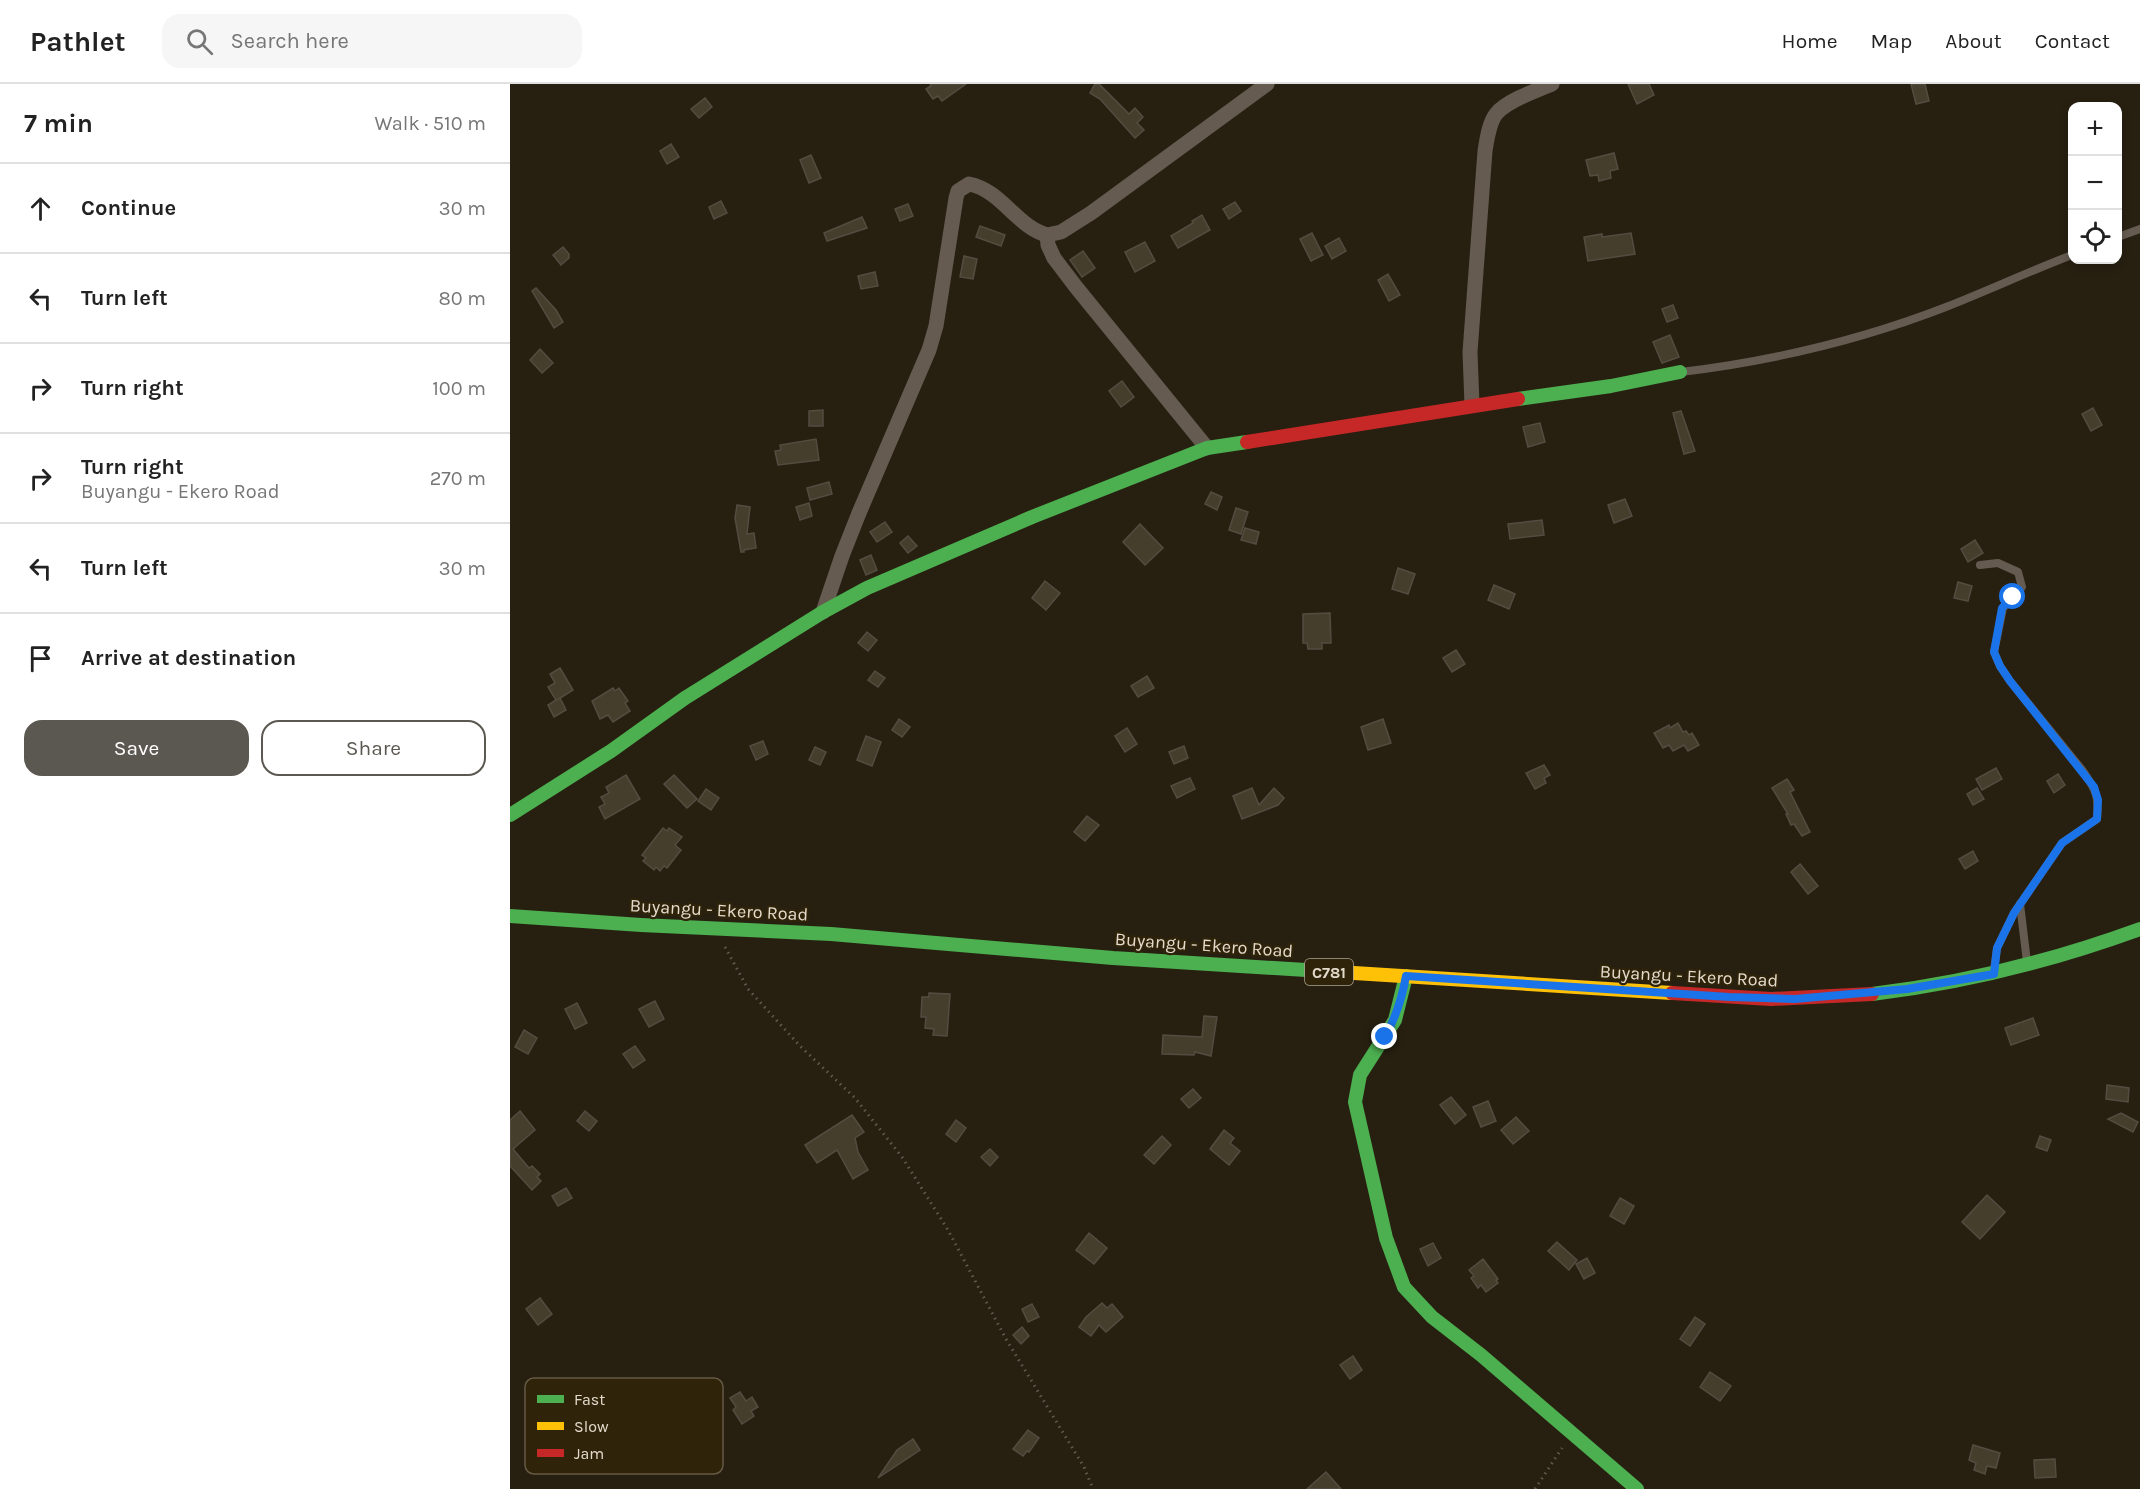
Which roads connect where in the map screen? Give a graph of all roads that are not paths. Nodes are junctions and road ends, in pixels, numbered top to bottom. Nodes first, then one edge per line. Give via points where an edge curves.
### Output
1 (1267, 84) edge
2 (1552, 84) edge
3 (2140, 229) edge
4 (1047, 235) junction
5 (2122, 236) edge
6 (2068, 257) edge
7 (1680, 372) joint
8 (1472, 405) junction
9 (1207, 448) junction
10 (1980, 565) dead end
11 (823, 612) junction
12 (510, 815) edge
13 (2020, 904) junction
14 (510, 916) edge
15 (2140, 929) edge
16 (2027, 966) junction
17 (1994, 974) junction
18 (1406, 976) junction
19 (1637, 1489) edge

1 - 4 street via 1091,213 1061,232
2 - 8 street via 1503,107 1495,114 1489,132 1470,352
3 - 5 lane
4 - 9 street via 1054,258
4 - 11 street via 1032,229 980,188 969,184 958,191 934,334 850,534
6 - 7 lane via 1945,308 1843,341
7 - 8 street via 1611,386
8 - 9 street
9 - 11 street via 970,543 867,588
10 - 13 lane via 1998,563 2018,572 2022,586 2002,608 1994,652 2010,681 2084,771 2098,800 2097,819 2062,843
11 - 12 street
13 - 16 lane
13 - 17 lane via 1997,948
14 - 18 street, Buyangu - Ekero Road / C781 via 831,934 1113,958
15 - 16 street, Buyangu - Ekero Road / C781
16 - 17 street, Buyangu - Ekero Road / C781
17 - 18 street, Buyangu - Ekero Road / C781 via 1907,989 1795,999
18 - 19 street via 1395,1020 1360,1075 1355,1102 1386,1238 1404,1287 1418,1304

